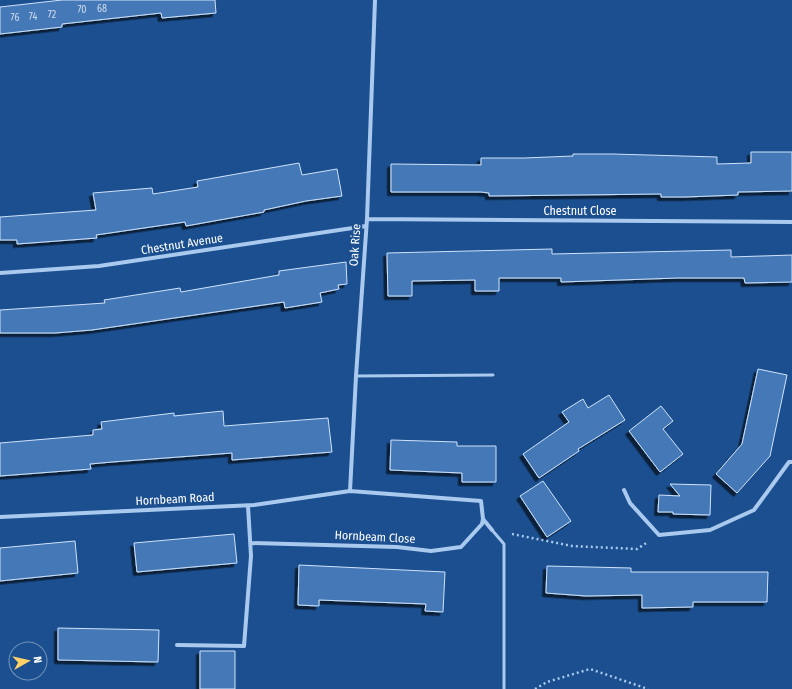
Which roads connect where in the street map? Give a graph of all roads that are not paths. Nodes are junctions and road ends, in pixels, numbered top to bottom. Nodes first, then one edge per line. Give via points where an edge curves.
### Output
1 (375, 0) edge
2 (367, 220) junction
3 (792, 222) edge
4 (366, 226) junction
5 (0, 273) edge
6 (493, 375) dead end
7 (356, 376) junction
8 (790, 462) edge
9 (624, 490) dead end
10 (350, 491) junction
11 (248, 506) junction
12 (0, 517) edge
13 (483, 518) junction
14 (492, 530) joint
15 (250, 543) junction
16 (177, 645) dead end
17 (504, 689) edge

1 - 2 street, Oak Rise
2 - 3 street, Chestnut Close
2 - 4 street, Oak Rise
4 - 5 street, Chestnut Avenue via 99,266
4 - 7 street, Oak Rise
6 - 7 lane
7 - 10 street, Oak Rise
8 - 9 street via 754,510 710,530 659,535 630,503
10 - 11 street, Hornbeam Road
10 - 13 street via 481,501
11 - 12 street, Hornbeam Road
11 - 15 street
13 - 14 street
13 - 15 street, Hornbeam Close via 482,524 461,547 431,551 397,547
14 - 17 lane via 504,544
15 - 16 street via 244,646

